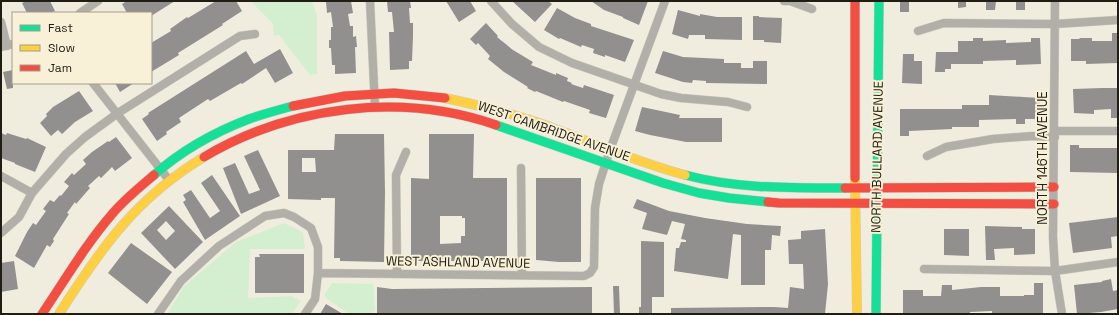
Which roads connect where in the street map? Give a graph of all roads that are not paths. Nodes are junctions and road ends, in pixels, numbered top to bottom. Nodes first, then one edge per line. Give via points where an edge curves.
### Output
1 (98, 1) edge
2 (370, 1) edge
3 (491, 1) edge
4 (665, 1) edge
5 (784, 1) edge
6 (855, 1) edge
7 (879, 1) edge
8 (1055, 1) edge
9 (812, 9) dead end
10 (82, 12) edge
11 (1118, 20) edge
12 (1, 22) edge
13 (1055, 24) junction
14 (918, 31) dead end
15 (255, 34) dead end
16 (7, 46) edge
17 (95, 84) edge
18 (634, 85) junction
19 (375, 93) junction
20 (375, 107) junction
21 (747, 107) dead end
22 (118, 113) junction
23 (1118, 131) edge
24 (1054, 134) junction
25 (610, 150) junction
26 (406, 152) dead end
27 (926, 156) dead end
28 (606, 162) junction
29 (521, 168) dead end
30 (160, 169) junction
31 (1, 176) edge
32 (169, 180) junction
33 (1054, 187) junction
34 (855, 188) junction
35 (876, 188) junction
36 (32, 193) junction
37 (856, 203) junction
38 (876, 203) junction
39 (1054, 204) junction
40 (1, 233) edge
41 (1118, 262) edge
42 (924, 269) dead end
43 (1055, 270) junction
44 (318, 273) junction
45 (397, 273) junction
46 (522, 275) junction
47 (42, 314) edge
48 (59, 314) edge
49 (158, 314) edge
50 (305, 314) edge
51 (857, 314) edge
52 (876, 314) edge
53 (1062, 314) edge

1 - 10 street
2 - 19 street
3 - 18 street via 512,24 539,47 572,63
4 - 18 street
5 - 9 street
6 - 34 street, NORTH BULLARD AVENUE
7 - 35 street, NORTH BULLARD AVENUE
8 - 13 street, NORTH 146TH AVENUE
11 - 13 street
12 - 16 street
13 - 14 street via 944,23
13 - 24 street, NORTH 146TH AVENUE
15 - 22 street via 240,36
17 - 22 street
18 - 21 street via 681,98 728,102
18 - 25 street
19 - 20 street
19 - 25 street, WEST CAMBRIDGE AVENUE via 417,94 476,103
19 - 30 street, WEST CAMBRIDGE AVENUE via 310,101 242,121 212,136
20 - 28 street, WEST CAMBRIDGE AVENUE via 435,110 476,118
20 - 32 street, WEST CAMBRIDGE AVENUE via 305,117 259,131 218,149
22 - 30 street
22 - 36 street via 66,154
23 - 24 street
24 - 27 street via 993,139 946,148
24 - 33 street, NORTH 146TH AVENUE
25 - 28 street
25 - 34 street, WEST CAMBRIDGE AVENUE via 678,173 730,184 772,188
26 - 45 street via 396,175
28 - 37 street, WEST CAMBRIDGE AVENUE via 663,183 729,198 779,203
28 - 46 street, WEST ASHLAND AVENUE via 595,208 594,267 590,273 584,276
29 - 46 street
30 - 32 street
30 - 47 street, WEST CAMBRIDGE AVENUE via 132,193 108,219 88,244
31 - 36 street
32 - 48 street, WEST CAMBRIDGE AVENUE via 140,205 113,235
33 - 35 street, WEST CAMBRIDGE AVENUE
33 - 39 street, NORTH 146TH AVENUE
34 - 35 street, WEST CAMBRIDGE AVENUE
34 - 37 street, NORTH BULLARD AVENUE
35 - 38 street, NORTH BULLARD AVENUE
36 - 40 street via 19,217
37 - 38 street, WEST CAMBRIDGE AVENUE
37 - 51 street, NORTH BULLARD AVENUE
38 - 39 street, WEST CAMBRIDGE AVENUE
38 - 52 street, NORTH BULLARD AVENUE
39 - 43 street, NORTH 146TH AVENUE
41 - 43 street
42 - 43 street
43 - 53 street, NORTH 146TH AVENUE
44 - 45 street, WEST ASHLAND AVENUE
44 - 49 street via 318,247 311,228 284,213 265,216 219,246 181,281
44 - 50 street via 315,299
45 - 46 street, WEST ASHLAND AVENUE

